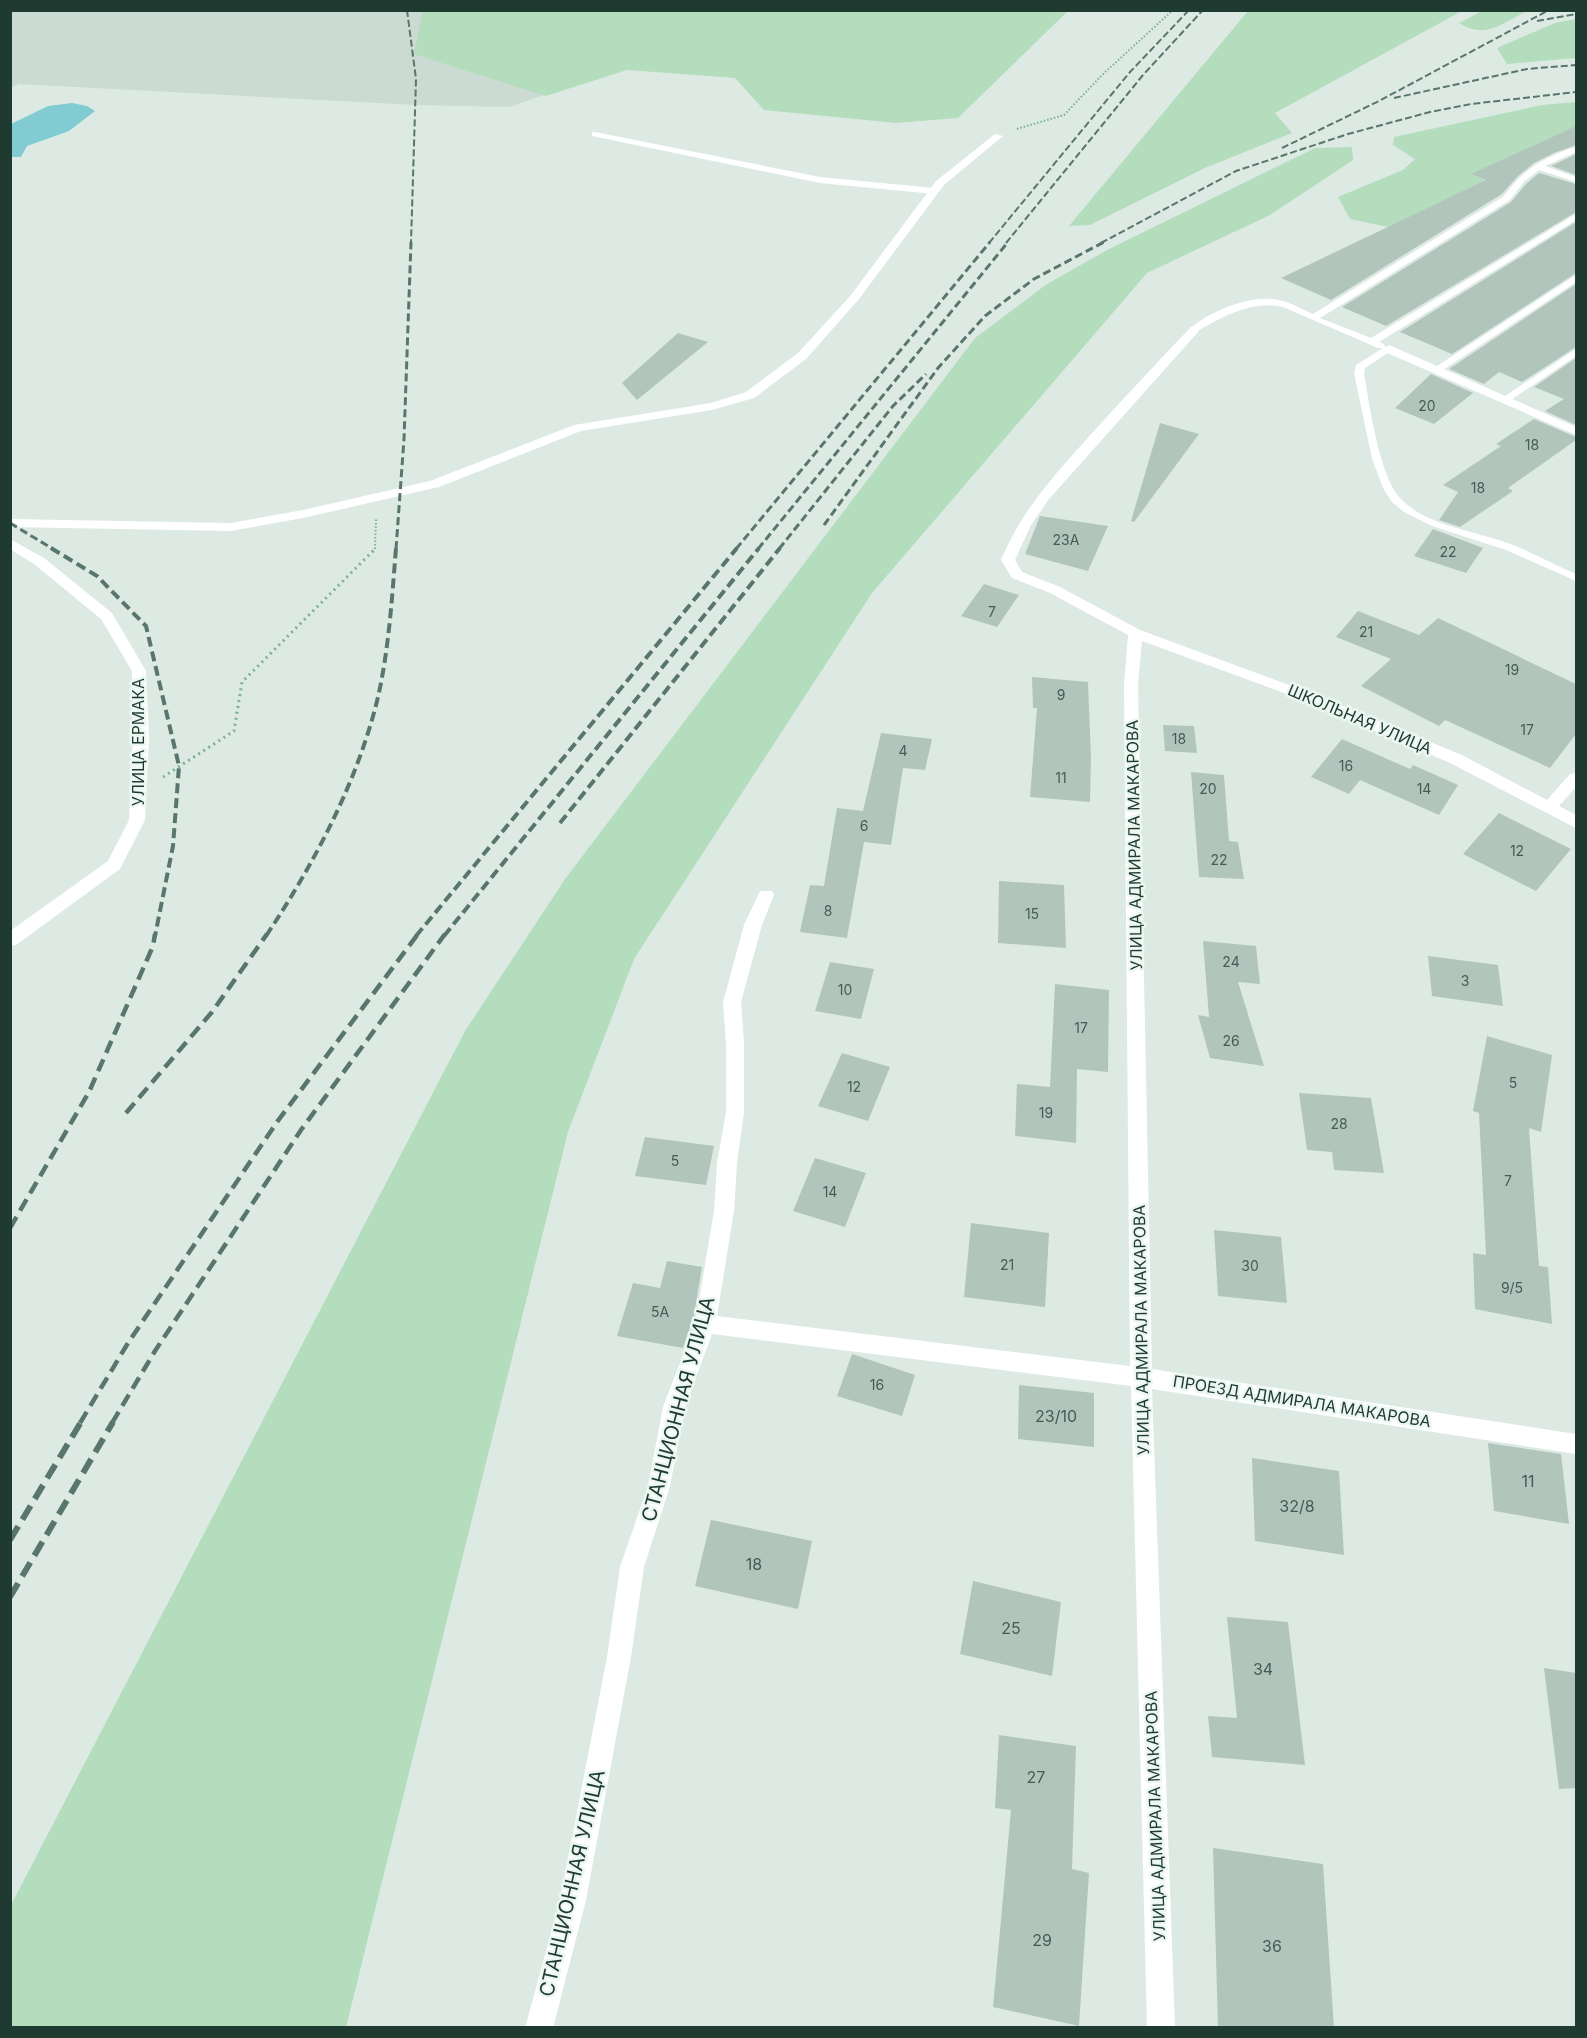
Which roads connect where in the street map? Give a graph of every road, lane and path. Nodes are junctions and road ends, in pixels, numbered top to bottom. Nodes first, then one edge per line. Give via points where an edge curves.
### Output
1 (1173, 10) edge
2 (595, 134) dead end
3 (998, 136) joint
4 (1576, 148) edge
5 (1537, 166) junction
6 (1576, 180) edge
7 (934, 191) junction
8 (1576, 217) edge
9 (1576, 278) edge
10 (1313, 318) junction
11 (1195, 329) joint
12 (1372, 342) junction
13 (1389, 349) junction
14 (1576, 352) edge
15 (1436, 370) junction
16 (1504, 400) junction
17 (1576, 431) edge
18 (375, 511) dead end
19 (10, 523) edge
20 (10, 543) edge
21 (1576, 578) edge
22 (1135, 633) junction
23 (1576, 778) edge
24 (138, 795) junction
25 (1549, 807) junction
26 (1576, 822) edge
27 (766, 895) dead end
28 (10, 940) edge
29 (705, 1324) junction
30 (1141, 1377) junction
31 (1576, 1444) edge
32 (539, 2028) edge
33 (1161, 2028) edge

1 - 3 path via 1064,115
2 - 7 lane via 820,180
3 - 7 street
4 - 5 lane
5 - 6 lane
5 - 10 lane via 1507,198
7 - 19 street via 840,314 802,356 750,395 712,406 578,428 434,484 231,527
8 - 12 lane
9 - 15 lane
10 - 11 lane via 1281,303 1261,304 1214,317
10 - 12 lane
11 - 22 street, ШКОЛЬНАЯ УЛИЦА via 1137,388 1034,506 1008,560 1017,575 1055,590
12 - 13 lane
13 - 15 street
13 - 21 lane via 1360,367 1359,374 1375,450 1395,499 1428,520 1510,548
14 - 16 lane
15 - 16 street
16 - 17 street
18 - 24 path via 376,548 242,682 234,731
20 - 24 street, УЛИЦА ЕРМАКА via 39,561 107,616 139,671
22 - 25 street, ШКОЛЬНАЯ УЛИЦА via 1258,678 1456,759
22 - 30 street, УЛИЦА АДМИРАЛА МАКАРОВА via 1131,685
23 - 25 street
24 - 28 street, УЛИЦА ЕРМАКА via 137,820 114,865
25 - 26 street, ШКОЛЬНАЯ УЛИЦА
27 - 29 street, СТАНЦИОННАЯ УЛИЦА via 753,926 732,1002 735,1112
29 - 30 street, ПРОЕЗД АДМИРАЛА МАКАРОВА
29 - 32 street, СТАНЦИОННАЯ УЛИЦА via 674,1407 659,1485 632,1567 587,1832
30 - 31 street, ПРОЕЗД АДМИРАЛА МАКАРОВА
30 - 33 street, УЛИЦА АДМИРАЛА МАКАРОВА

